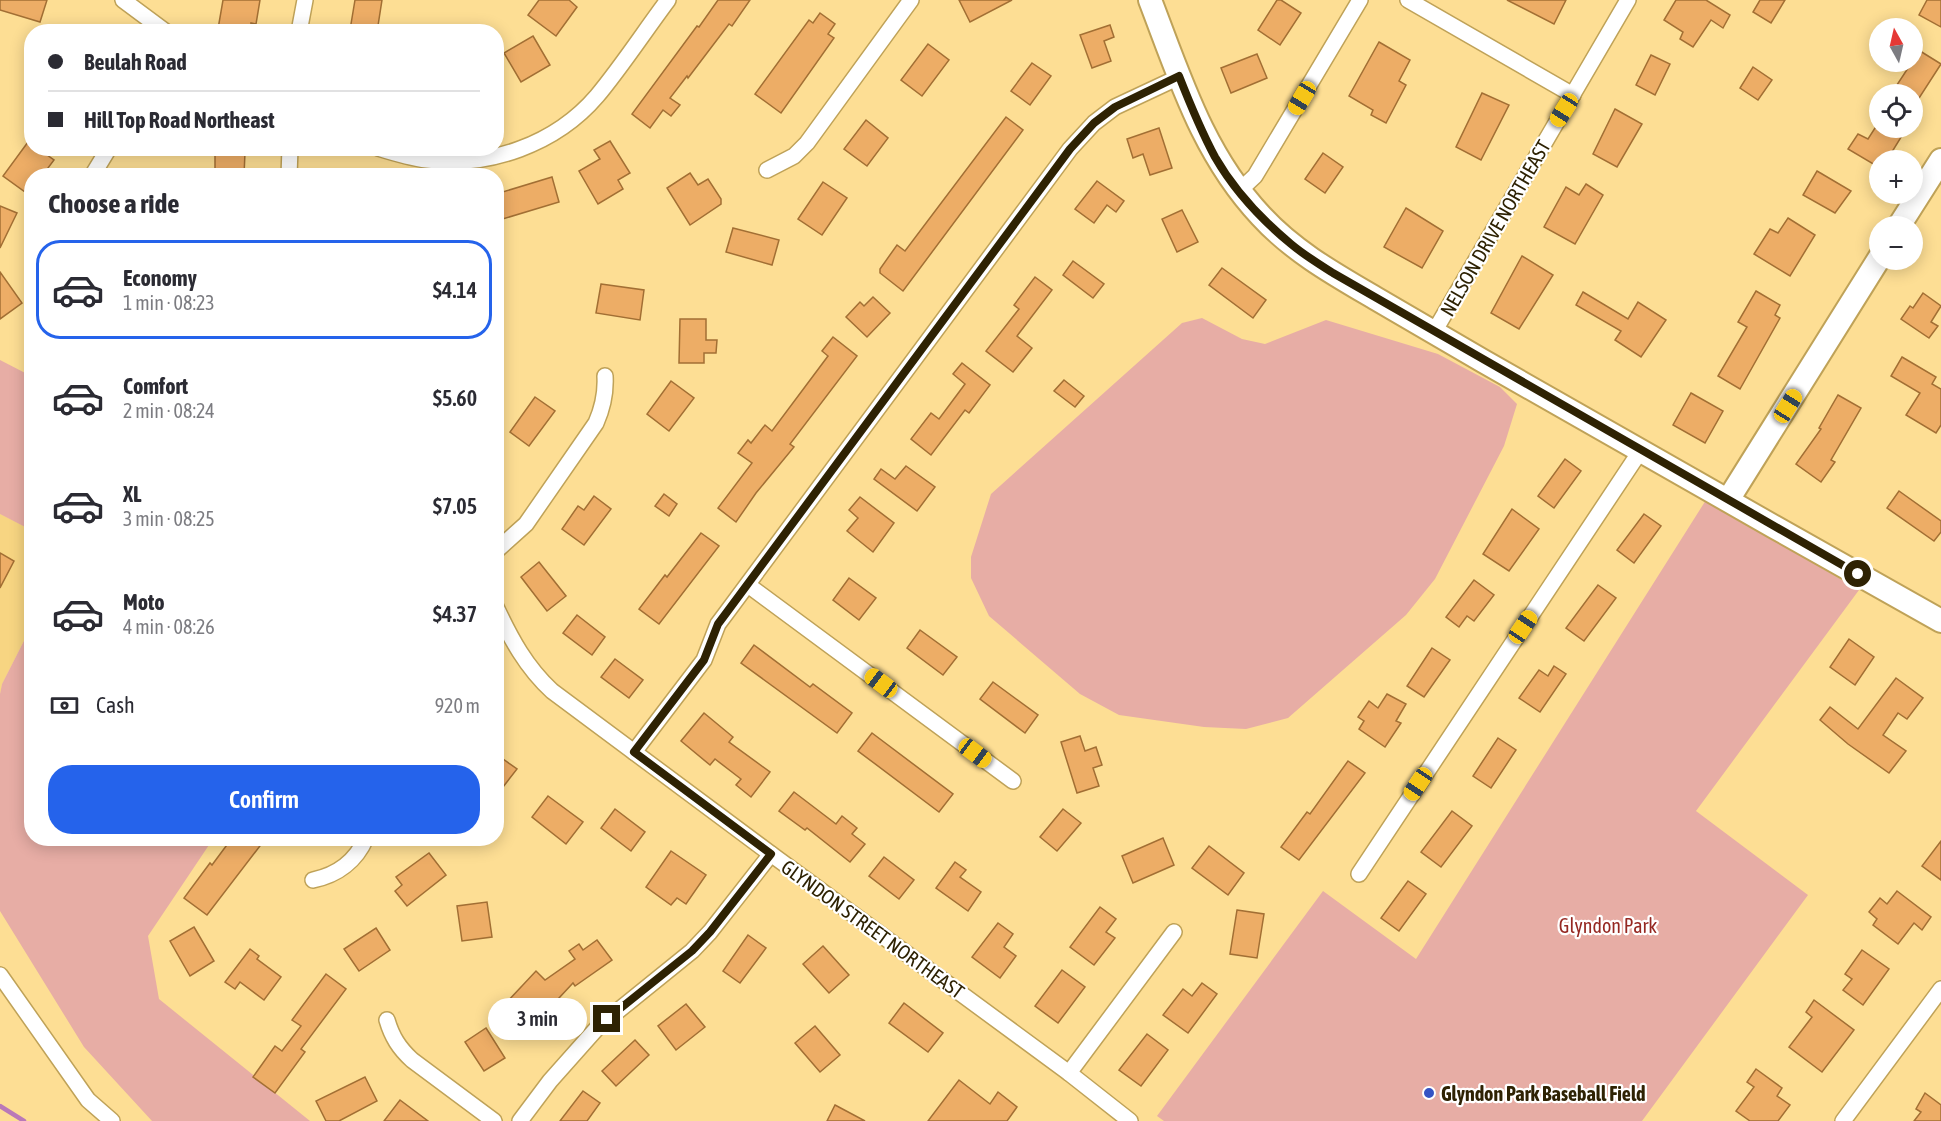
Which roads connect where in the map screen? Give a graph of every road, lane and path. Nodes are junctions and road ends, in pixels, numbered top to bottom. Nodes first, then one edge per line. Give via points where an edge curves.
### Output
1 (123, 0) edge
2 (305, 0) edge
3 (668, 0) edge
4 (911, 0) edge
5 (1150, 0) edge
6 (1360, 0) edge
7 (1408, 0) edge
8 (1628, 0) edge
9 (155, 24) edge
10 (300, 24) edge
11 (1179, 76) junction
12 (1573, 95) junction
13 (504, 155) edge
14 (405, 156) edge
15 (498, 156) edge
16 (1941, 159) edge
17 (767, 170) dead end
18 (1239, 190) junction
19 (1905, 216) edge
20 (1872, 270) edge
21 (1434, 332) junction
22 (605, 376) dead end
23 (1641, 450) junction
24 (1728, 500) junction
25 (504, 544) edge
26 (748, 585) junction
27 (1941, 621) edge
28 (504, 637) edge
29 (634, 752) junction
30 (1013, 781) dead end
31 (362, 846) edge
32 (771, 854) junction
33 (1359, 874) dead end
34 (313, 880) dead end
35 (1174, 932) dead end
36 (0, 975) edge
37 (1941, 988) edge
38 (387, 1020) dead end
39 (1070, 1073) junction
40 (112, 1121) edge
41 (494, 1121) edge
42 (520, 1121) edge
43 (1130, 1121) edge
44 (1843, 1121) edge

1 - 9 street
2 - 10 street
3 - 13 street via 597,96 565,125 536,143
4 - 17 street via 807,143 794,156
5 - 11 main road
6 - 18 street via 1255,176
7 - 12 street
8 - 12 street, NELSON DRIVE NORTHEAST
11 - 18 main road via 1216,158
11 - 26 street via 1115,107 1070,149
12 - 21 street, NELSON DRIVE NORTHEAST
14 - 15 street via 453,162
16 - 19 main road
18 - 21 main road via 1293,246
20 - 24 main road
21 - 23 main road
22 - 25 street via 603,407 596,423 526,524
23 - 24 main road
23 - 33 street
24 - 27 main road
26 - 29 street via 718,624 704,660
26 - 30 street
28 - 29 street, GLYNDON STREET NORTHEAST via 552,691
29 - 32 street, GLYNDON STREET NORTHEAST
31 - 34 street via 337,872
32 - 39 street, GLYNDON STREET NORTHEAST
32 - 42 street via 710,932 598,1027
35 - 39 street
36 - 40 street via 88,1100
37 - 44 street
38 - 41 street via 392,1036 406,1055
39 - 43 street, GLYNDON STREET NORTHEAST

